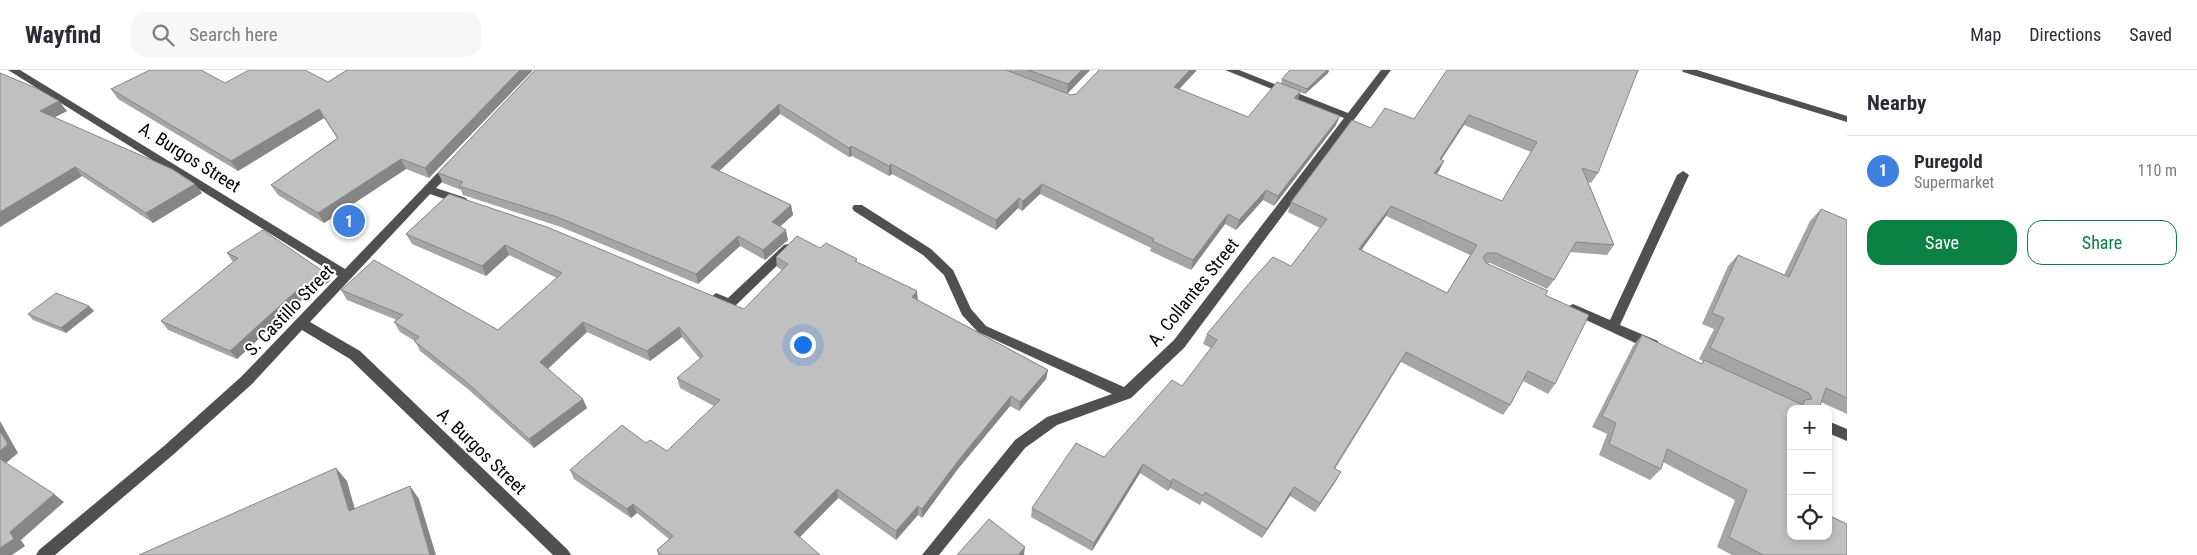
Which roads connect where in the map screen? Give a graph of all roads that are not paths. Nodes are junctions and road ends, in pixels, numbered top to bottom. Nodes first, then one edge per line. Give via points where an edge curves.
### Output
1 (13, 70) edge
2 (1230, 70) edge
3 (1386, 70) edge
4 (1687, 70) edge
5 (1350, 118) junction
6 (1847, 119) edge
7 (462, 154) edge
8 (1683, 175) dead end
9 (429, 190) junction
10 (474, 205) edge
11 (858, 208) dead end
12 (791, 245) edge
13 (347, 276) junction
14 (703, 292) edge
15 (1562, 303) edge
16 (302, 324) junction
17 (1613, 327) junction
18 (1666, 352) edge
19 (1126, 394) junction
20 (1832, 429) edge
21 (1847, 435) edge
22 (44, 555) edge
23 (563, 555) edge
24 (930, 555) edge

1 - 13 street, A. Burgos Street
2 - 5 street
3 - 5 street, A. Collantes Street
4 - 6 street
5 - 19 street, A. Collantes Street via 1179,344
7 - 9 street, S. Castillo Street
8 - 17 street
9 - 10 street
9 - 13 street, S. Castillo Street
11 - 19 street via 927,252 949,273 966,312 982,330
12 - 14 street via 730,304
13 - 16 street, S. Castillo Street
15 - 17 street
16 - 22 street, S. Castillo Street via 247,380 169,450
16 - 23 street, A. Burgos Street via 355,355
17 - 18 street
19 - 24 street, A. Collantes Street via 1052,421 1020,444
20 - 21 street

